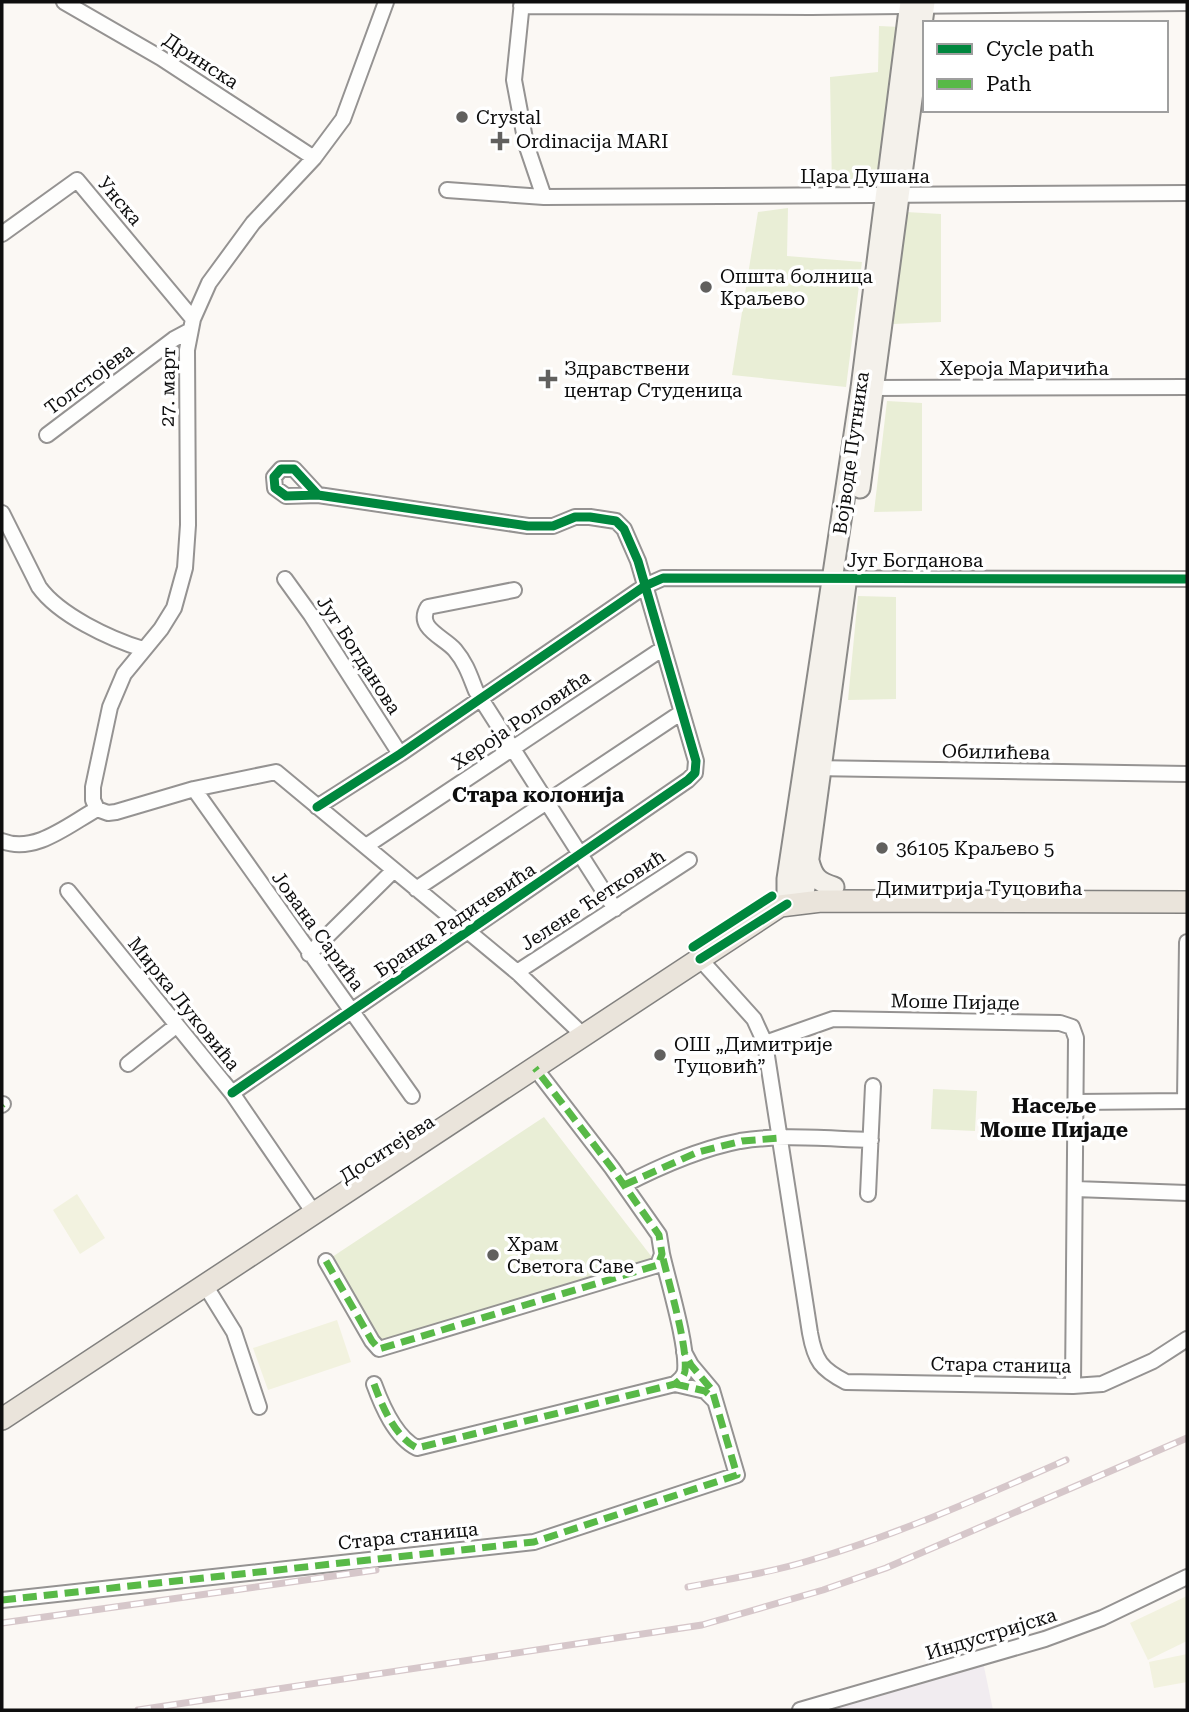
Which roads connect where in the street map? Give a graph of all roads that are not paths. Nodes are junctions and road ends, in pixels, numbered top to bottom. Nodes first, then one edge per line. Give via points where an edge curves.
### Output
1 (64, 2) edge
2 (386, 2) edge
3 (1187, 3) edge
4 (522, 4) edge
5 (917, 4) edge
6 (811, 5) edge
7 (314, 158) junction
8 (447, 190) dead end
9 (1187, 192) edge
10 (893, 195) junction
11 (544, 197) junction
12 (2, 234) edge
13 (191, 325) junction
14 (1187, 387) edge
15 (868, 388) junction
16 (47, 435) dead end
17 (318, 495) dead end
18 (2, 513) edge
19 (840, 577) junction
20 (285, 579) dead end
21 (1187, 579) edge
22 (645, 586) junction
23 (514, 590) dead end
24 (143, 649) junction
25 (662, 649) junction
26 (480, 698) junction
27 (682, 712) junction
28 (513, 749) junction
29 (400, 754) junction
30 (813, 768) junction
31 (1187, 774) edge
32 (194, 789) junction
33 (547, 803) junction
34 (317, 807) junction
35 (97, 809) junction
36 (2, 841) edge
37 (366, 846) junction
38 (580, 855) junction
39 (798, 859) junction
40 (689, 860) dead end
41 (393, 871) junction
42 (834, 887) junction
43 (416, 889) junction
44 (1187, 890) edge
45 (68, 891) dead end
46 (791, 896) junction
47 (1187, 902) edge
48 (615, 909) junction
49 (468, 932) junction
50 (1187, 943) edge
51 (309, 954) junction
52 (700, 959) junction
53 (517, 972) junction
54 (352, 1011) junction
55 (177, 1025) junction
56 (579, 1030) junction
57 (765, 1042) junction
58 (128, 1064) dead end
59 (535, 1068) junction
60 (873, 1087) dead end
61 (232, 1093) junction
62 (412, 1096) dead end
63 (472, 1101) junction
64 (1186, 1101) edge
65 (1076, 1102) junction
66 (780, 1138) junction
67 (871, 1140) junction
68 (624, 1185) junction
69 (1075, 1189) junction
70 (1187, 1193) edge
71 (869, 1194) dead end
72 (310, 1208) junction
73 (662, 1254) junction
74 (326, 1261) dead end
75 (205, 1285) junction
76 (1187, 1339) edge
77 (684, 1352) junction
78 (373, 1384) dead end
79 (675, 1384) junction
80 (1073, 1386) junction
81 (2, 1403) edge
82 (718, 1405) junction
83 (258, 1407) dead end
84 (2, 1419) edge
85 (1187, 1577) edge
86 (2, 1600) edge
87 (800, 1710) edge

1 - 7 street, Дринска via 161,58
2 - 7 street, 27. март via 343,119
3 - 5 street
4 - 6 street
4 - 11 street via 514,80 526,144
5 - 6 street
5 - 10 main road, Војводе Путника
7 - 13 street, 27. март via 253,223 209,283
8 - 11 street, Цара Душана
9 - 10 street, Цара Душана
10 - 11 street, Цара Душана
10 - 15 main road, Војводе Путника
12 - 13 street, Унска via 77,180
13 - 16 street, Толстојева
13 - 24 street, 27. март via 185,568 174,608
14 - 15 street, Хероја Маричића
15 - 19 main road, Војводе Путника
17 - 22 street via 528,526 553,526 575,517 616,522 629,538
18 - 24 street via 46,597 75,618
19 - 21 street, Југ Богданова
19 - 22 street, Југ Богданова via 673,576
19 - 30 main road, Војводе Путника
20 - 29 street, Југ Богданова
22 - 25 street
22 - 26 street, Југ Богданова
23 - 26 street via 433,605 425,611 426,623 467,666
24 - 35 street, 27. март via 124,674 108,714 93,787
25 - 27 street
25 - 28 street, Хероја Роловића
26 - 28 street
26 - 29 street, Југ Богданова
27 - 33 street
27 - 38 street, Бранка Радичевића via 695,773
28 - 33 street
28 - 37 street, Хероја Роловића
29 - 34 street, Југ Богданова
30 - 31 street, Обилићева
30 - 39 main road, Војводе Путника
32 - 34 street via 276,772
32 - 35 street via 108,813
32 - 51 street, Јована Сарића
33 - 38 street
33 - 43 street
34 - 37 street
35 - 36 street via 44,839 21,846
37 - 41 street
38 - 48 street
38 - 49 street, Бранка Радичевића
39 - 42 main road via 822,884
39 - 46 main road, Војводе Путника
39 - 46 main road via 783,879
40 - 48 street, Јелене Ћетковић
41 - 43 street
41 - 51 street
42 - 44 main road, Димитрија Туцовића
42 - 46 main road, Димитрија Туцовића
43 - 49 street
45 - 55 street, Мирка Луковића
46 - 47 main road, Димитрија Туцовића
46 - 52 main road, Доситејева
46 - 56 main road, Доситејева
48 - 53 street, Јелене Ћетковић
49 - 53 street
49 - 54 street, Бранка Радичевића
50 - 64 street
51 - 54 street, Јована Сарића
52 - 56 main road, Доситејева
52 - 57 street via 754,1019
53 - 56 street
54 - 61 street, Бранка Радичевића
54 - 62 street, Јована Сарића
55 - 58 street
55 - 61 street, Мирка Луковића
56 - 59 main road, Доситејева
56 - 63 main road, Доситејева
57 - 65 street, Моше Пијаде via 834,1019 1060,1023 1072,1027 1076,1038
57 - 66 street
59 - 63 main road, Доситејева
59 - 68 street, Стара станица
60 - 67 street
61 - 72 street, Мирка Луковића
63 - 72 main road, Доситејева
64 - 65 street
65 - 69 street, Моше Пијаде
66 - 67 street
66 - 68 street via 698,1152
66 - 80 street, Стара станица via 814,1355 827,1372 846,1382
67 - 71 street
68 - 73 street, Стара станица via 659,1235
69 - 70 street
69 - 80 street, Моше Пијаде
72 - 75 main road, Доситејева
72 - 81 main road, Доситејева
73 - 74 street via 658,1265 379,1349
73 - 77 street, Стара станица
75 - 83 street via 234,1332
75 - 84 main road, Доситејева
76 - 80 street, Стара станица via 1153,1362 1102,1384
77 - 79 street, Стара станица via 683,1377
77 - 82 street, Стара станица
78 - 79 street via 390,1418 417,1448
79 - 82 street via 705,1391
82 - 86 street, Стара станица via 737,1475 553,1537
85 - 87 street, Индустријска via 1102,1618 1045,1639

